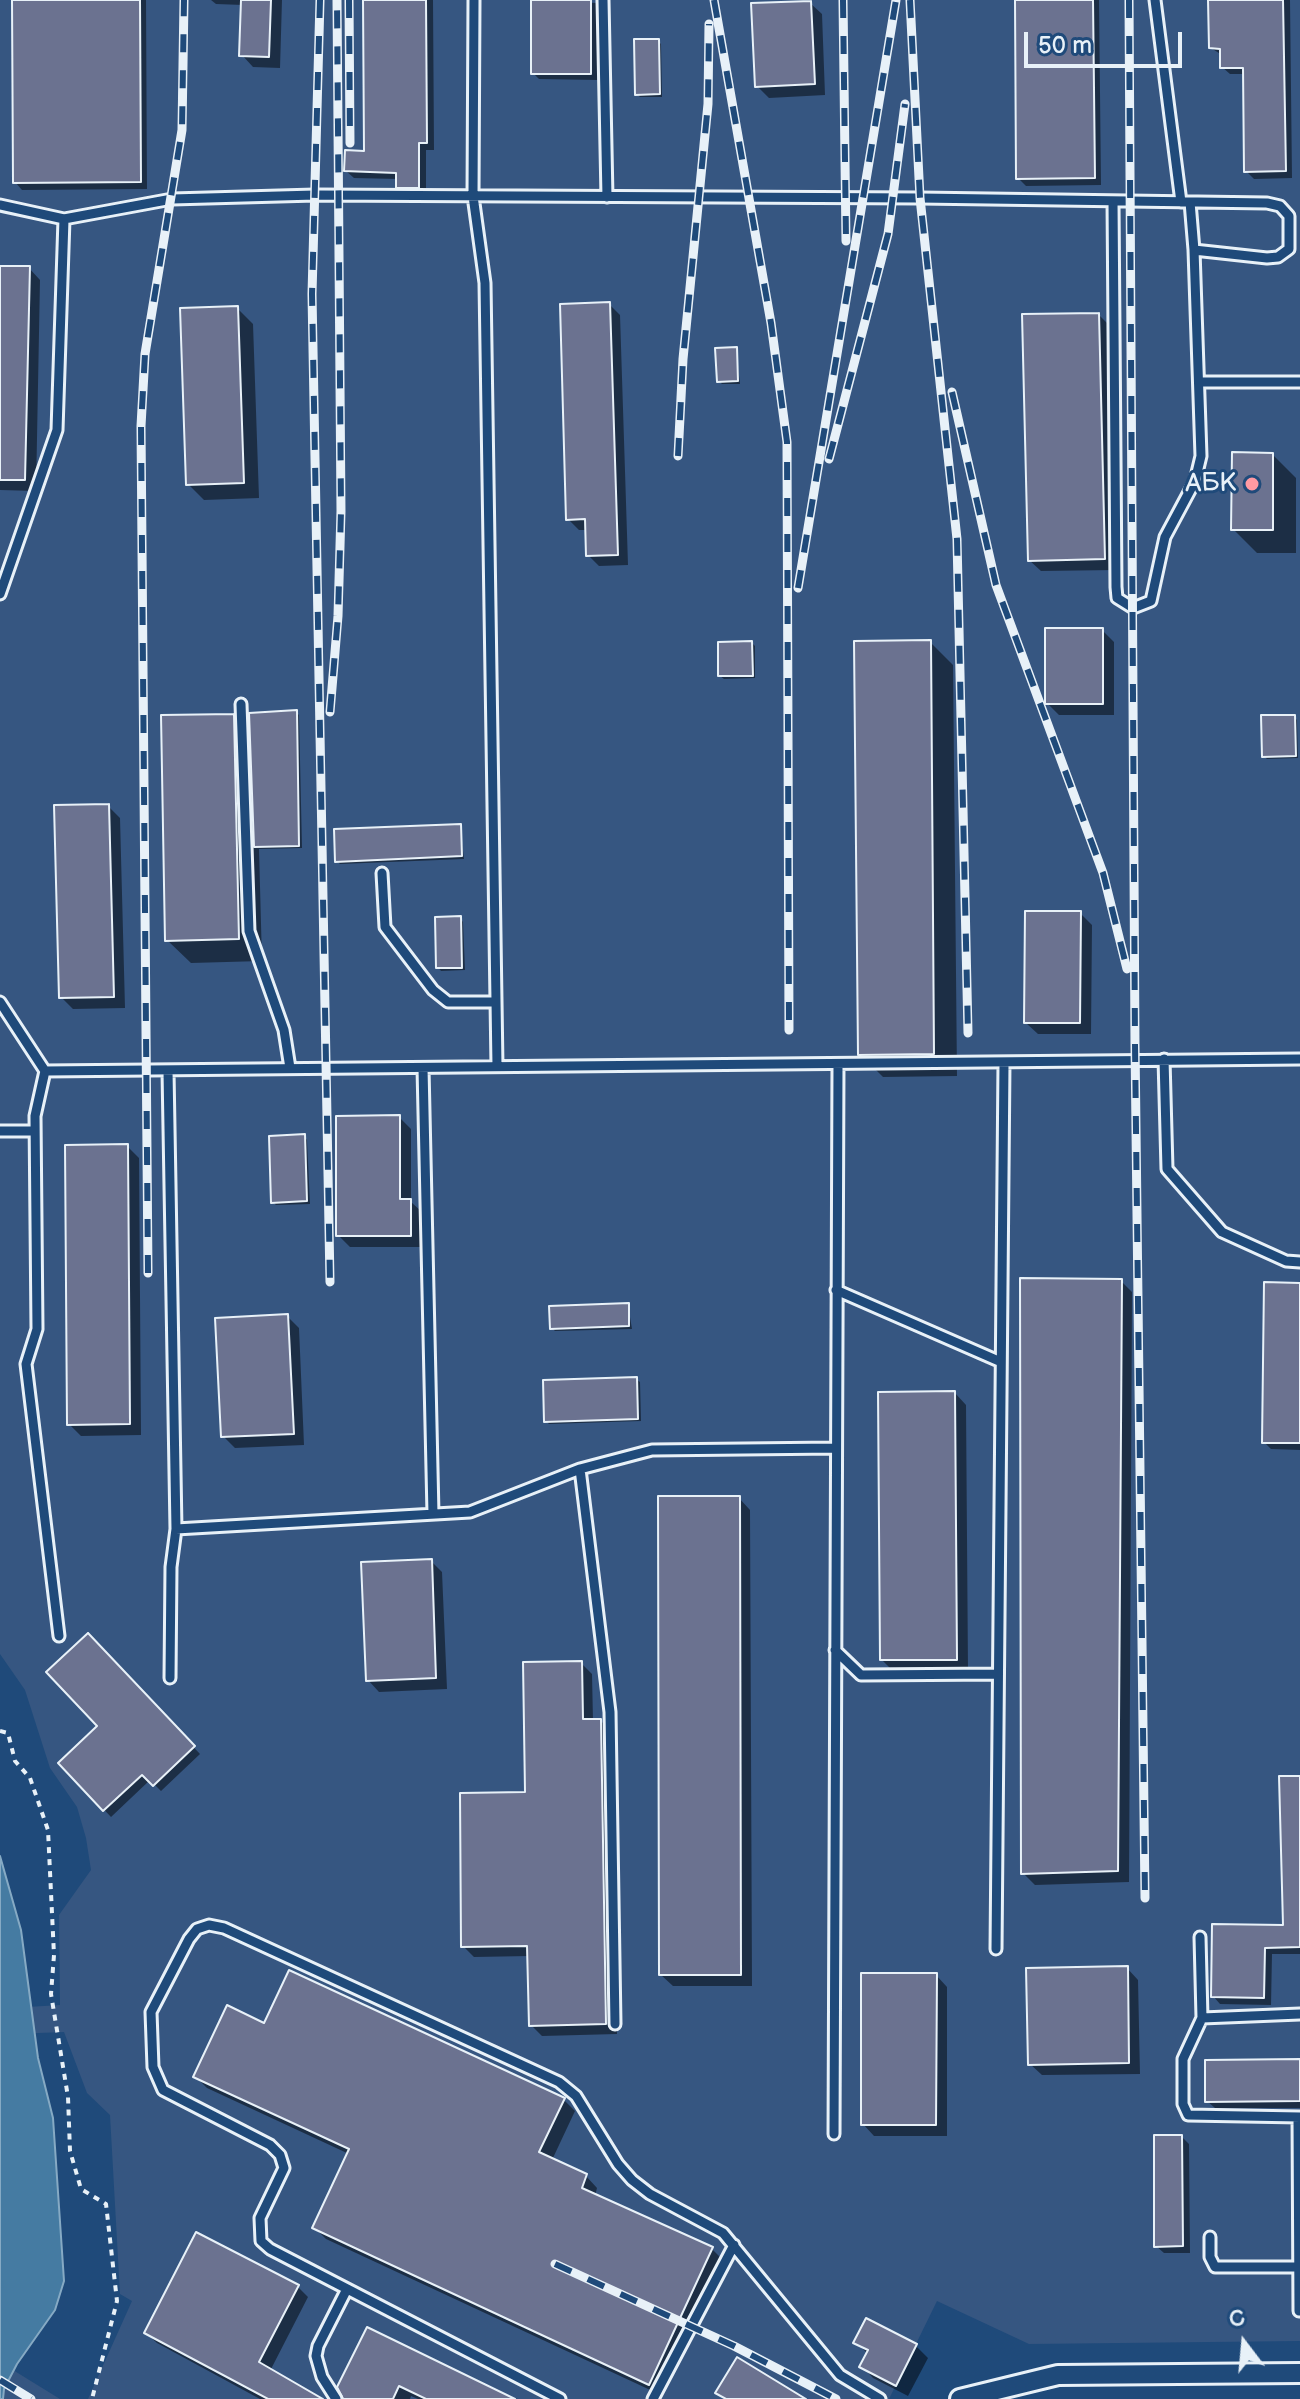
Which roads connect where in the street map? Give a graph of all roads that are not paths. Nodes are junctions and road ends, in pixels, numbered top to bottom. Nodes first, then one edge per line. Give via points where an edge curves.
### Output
1 (474, 0) edge
2 (603, 0) edge
3 (1155, 0) edge
4 (473, 196) junction
5 (607, 197) junction
6 (1113, 201) junction
7 (1185, 202) junction
8 (0, 205) edge
9 (64, 219) junction
10 (1194, 250) junction
11 (1199, 382) junction
12 (1300, 382) edge
13 (0, 594) edge
14 (241, 704) dead end
15 (382, 873) dead end
16 (0, 1002) edge
17 (496, 1002) junction
18 (1164, 1059) junction
19 (1300, 1059) edge
20 (1004, 1063) junction
21 (838, 1064) junction
22 (497, 1066) junction
23 (290, 1068) junction
24 (423, 1068) junction
25 (45, 1071) junction
26 (168, 1071) junction
27 (0, 1131) edge
28 (35, 1131) junction
29 (1300, 1262) edge
30 (836, 1290) junction
31 (1001, 1362) junction
32 (835, 1448) junction
33 (580, 1469) junction
34 (433, 1514) junction
35 (176, 1529) junction
36 (59, 1636) dead end
37 (835, 1650) junction
38 (998, 1674) junction
39 (170, 1678) dead end
40 (1200, 1937) dead end
41 (996, 1949) dead end
42 (1300, 2014) edge
43 (1202, 2018) junction
44 (615, 2024) dead end
45 (1299, 2117) edge
46 (834, 2134) dead end
47 (1210, 2237) dead end
48 (734, 2245) junction
49 (1299, 2267) edge
50 (347, 2289) junction
51 (1299, 2311) edge
52 (1300, 2373) edge
53 (336, 2399) edge
54 (560, 2399) edge
55 (653, 2399) edge
56 (880, 2399) edge
57 (960, 2399) edge

1 - 4 lane
2 - 5 lane
3 - 7 lane
4 - 5 lane
4 - 9 lane via 172,199
4 - 17 lane via 485,283
5 - 6 lane
6 - 7 lane
6 - 11 lane via 1116,587 1117,598 1133,608 1151,601 1165,537 1195,481 1201,456
7 - 10 lane
7 - 10 lane via 1274,204 1285,210 1291,224 1291,245 1278,257
8 - 9 lane
9 - 13 lane via 57,430
10 - 11 lane
11 - 12 lane
14 - 23 lane via 247,921 284,1030
15 - 17 lane via 385,927 433,990 448,1002
16 - 25 lane
17 - 22 lane
18 - 19 lane
18 - 20 lane
18 - 29 lane via 1167,1169 1222,1232 1286,1261
20 - 21 lane
20 - 31 lane
21 - 22 lane
21 - 30 lane
22 - 24 lane
23 - 24 lane
23 - 26 lane
24 - 34 lane
25 - 26 lane
25 - 28 lane
26 - 35 lane
27 - 28 lane
28 - 36 lane via 37,1329 26,1364
30 - 31 lane
30 - 32 lane
31 - 38 lane
32 - 33 lane via 652,1450
32 - 37 lane
33 - 34 lane via 470,1512
33 - 44 lane via 610,1712
34 - 35 lane
35 - 39 lane
37 - 38 lane via 861,1675
37 - 46 lane
38 - 41 lane
40 - 43 lane
42 - 43 lane
43 - 45 lane via 1183,2059 1183,2104 1188,2115
45 - 49 lane
47 - 49 lane via 1215,2267
48 - 50 lane via 723,2233 632,2180 576,2096 559,2082 224,1928 197,1929 151,2012 156,2079 163,2090 280,2155 284,2168 260,2218 261,2241
48 - 55 lane
48 - 56 lane via 840,2375
49 - 51 lane
50 - 53 lane via 316,2356
50 - 54 lane
52 - 57 street via 1058,2375

